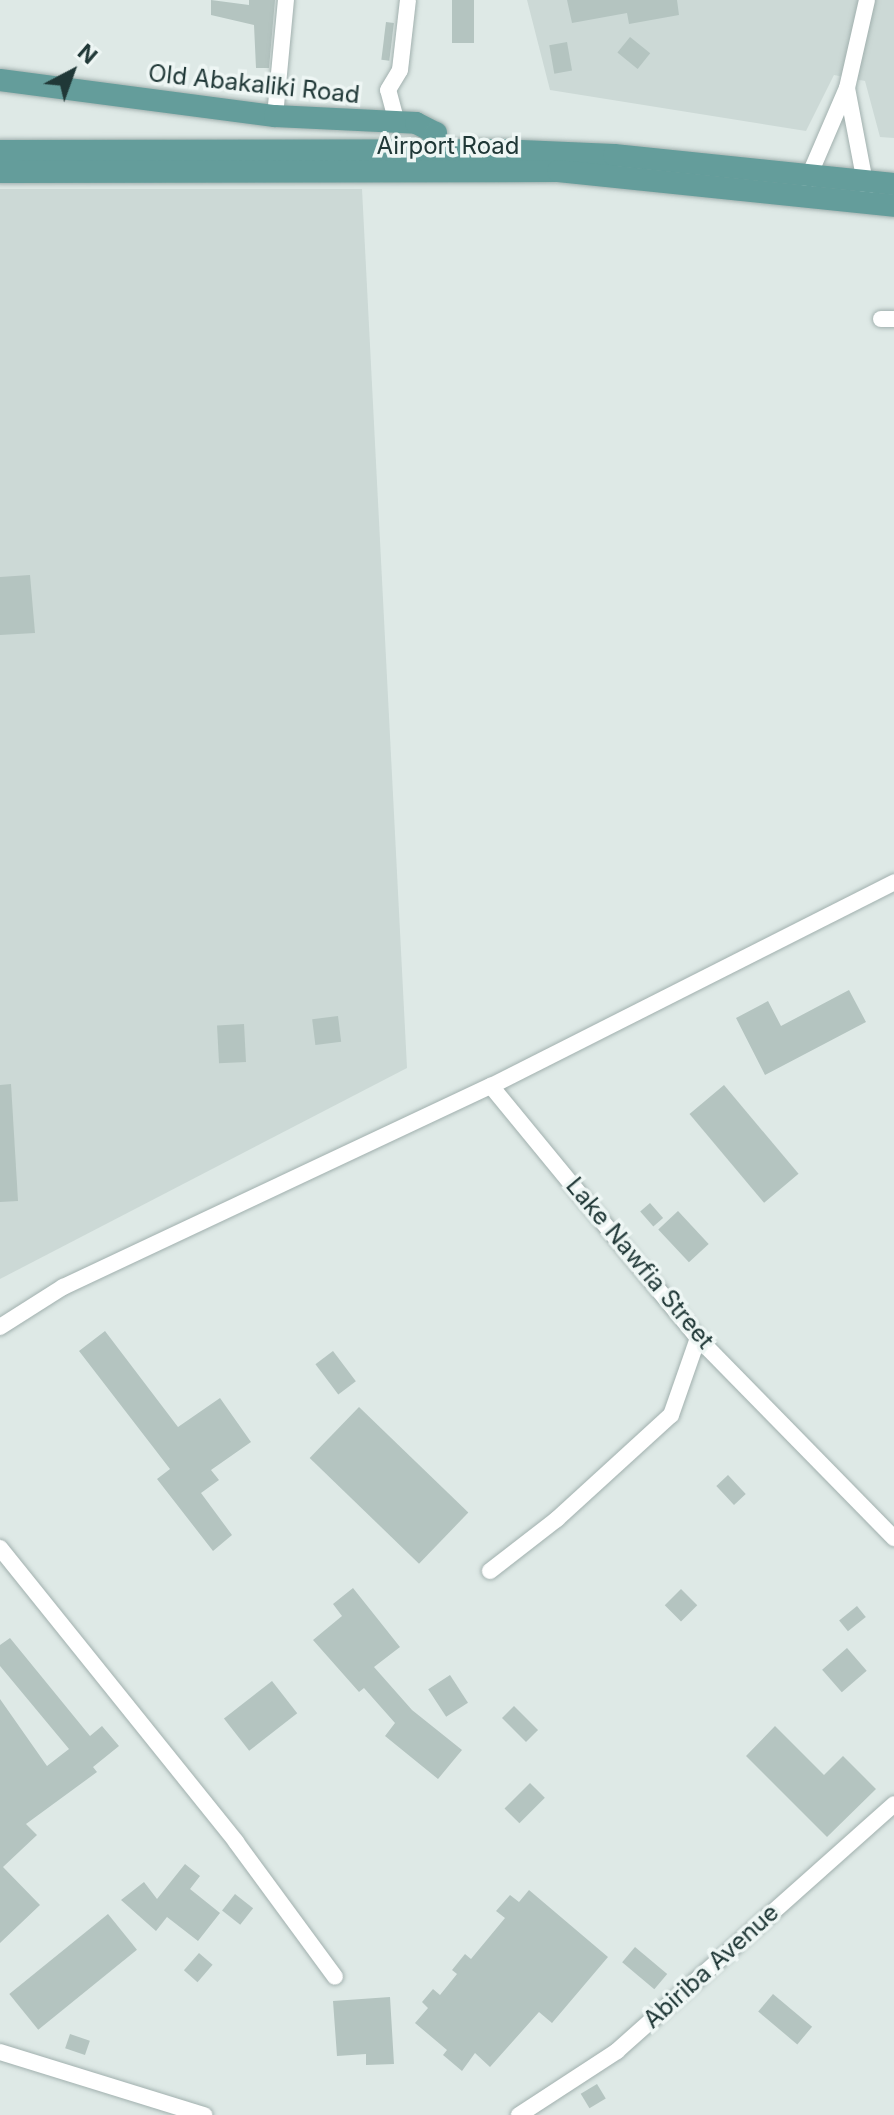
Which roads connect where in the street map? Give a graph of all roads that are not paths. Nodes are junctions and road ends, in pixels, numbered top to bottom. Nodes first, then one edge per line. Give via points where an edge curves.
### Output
1 (286, 0) edge
2 (408, 0) edge
3 (867, 0) edge
4 (0, 80) edge
5 (847, 88) junction
6 (275, 116) junction
7 (397, 123) junction
8 (0, 151) edge
9 (437, 161) junction
10 (497, 161) junction
11 (0, 172) edge
12 (808, 172) junction
13 (894, 184) edge
14 (866, 192) junction
15 (805, 197) junction
16 (894, 206) edge
17 (894, 882) edge
18 (491, 1086) junction
19 (0, 1327) edge
20 (698, 1338) junction
21 (894, 1538) edge
22 (0, 1548) edge
23 (490, 1571) dead end
24 (894, 1804) edge
25 (335, 1977) dead end
26 (0, 2052) edge
27 (204, 2115) edge
28 (519, 2115) edge

1 - 6 street
2 - 7 street via 400,70 388,90
3 - 5 street
4 - 6 main road, Old Abakaliki Road
5 - 12 street
5 - 14 street
6 - 7 main road, Old Abakaliki Road
7 - 9 main road, Old Abakaliki Road via 430,129
8 - 9 main road, Airport Road
9 - 10 main road, Airport Road
9 - 11 main road, Airport Road
10 - 12 main road, Airport Road
10 - 15 main road, Airport Road
12 - 14 main road, Airport Road
12 - 15 street
13 - 14 main road, Airport Road
14 - 15 main road, Airport Road
14 - 16 main road, Airport Road
17 - 18 street
18 - 19 street via 63,1287
18 - 20 street, Lake Nawfia Street
20 - 21 street, Lake Nawfia Street
20 - 23 street via 671,1415 557,1519
22 - 25 street via 236,1842
24 - 28 street, Abiriba Avenue via 617,2051
26 - 27 street

